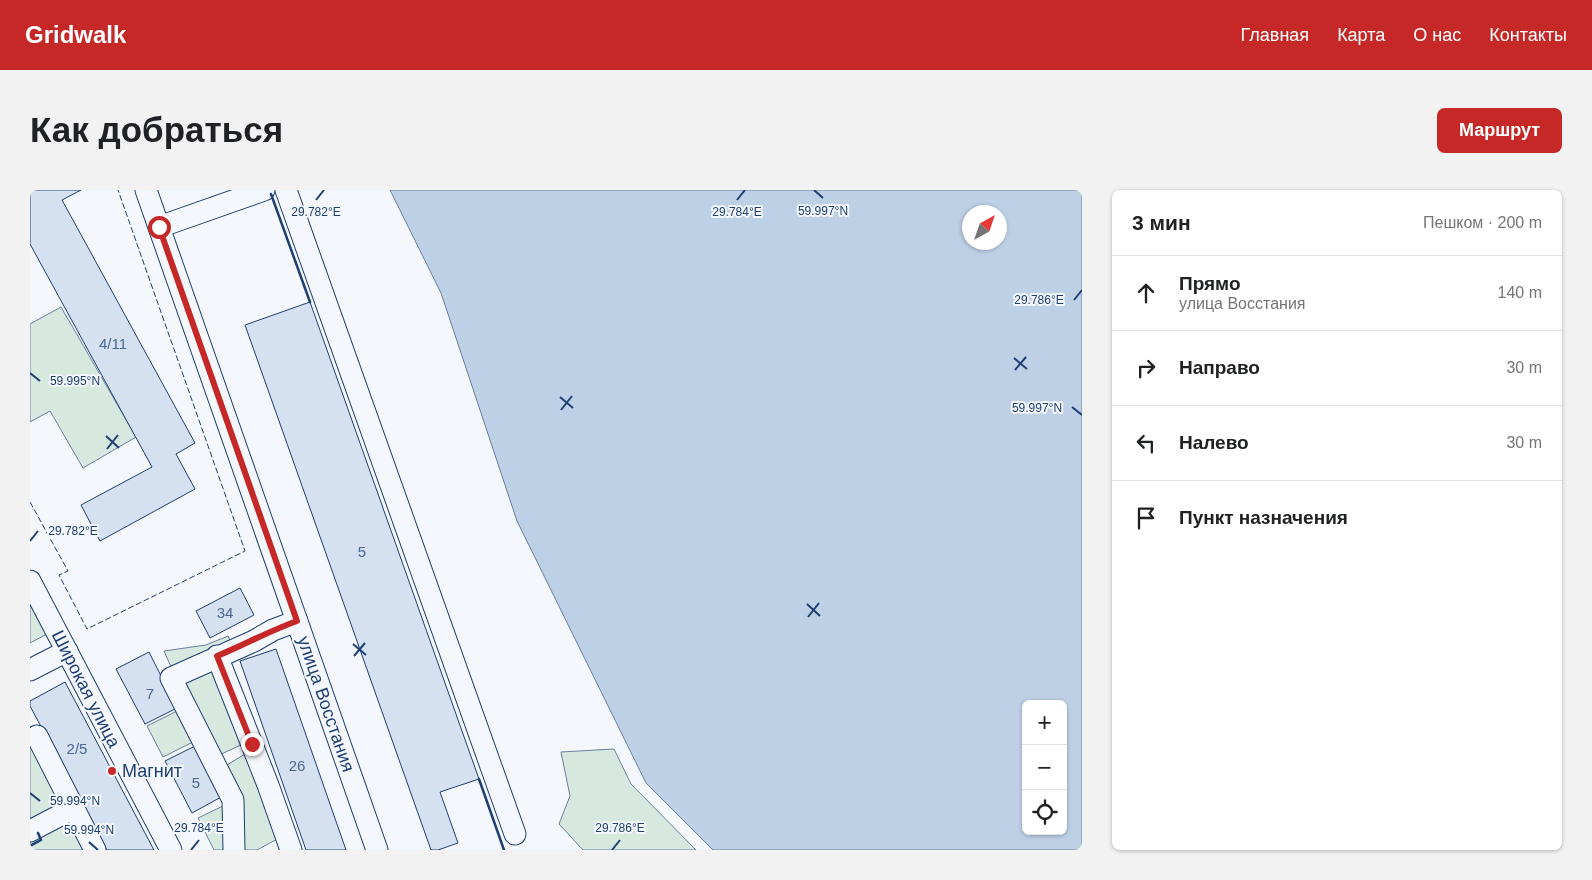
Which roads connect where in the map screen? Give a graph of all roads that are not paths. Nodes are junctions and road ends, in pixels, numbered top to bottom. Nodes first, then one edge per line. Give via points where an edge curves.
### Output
1 (146, 190) edge
2 (264, 190) edge
3 (286, 190) edge
4 (239, 194) edge
5 (159, 227) junction
6 (30, 581) edge
7 (297, 621) junction
8 (67, 651) junction
9 (217, 656) junction
10 (30, 670) edge
11 (32, 732) edge
12 (74, 808) junction
13 (30, 830) edge
14 (515, 834) dead end
15 (95, 850) edge
16 (170, 850) edge
17 (234, 850) edge
18 (291, 850) edge
19 (377, 850) edge

1 - 5 street, улица Восстания
2 - 4 street
3 - 14 street
4 - 5 street
5 - 7 street, улица Восстания
6 - 8 street, Широкая улица
7 - 9 street
7 - 19 street, улица Восстания
8 - 10 street
8 - 16 street, Широкая улица
9 - 17 street via 171,678 233,800
9 - 18 street
11 - 12 street
12 - 13 street
12 - 15 street

